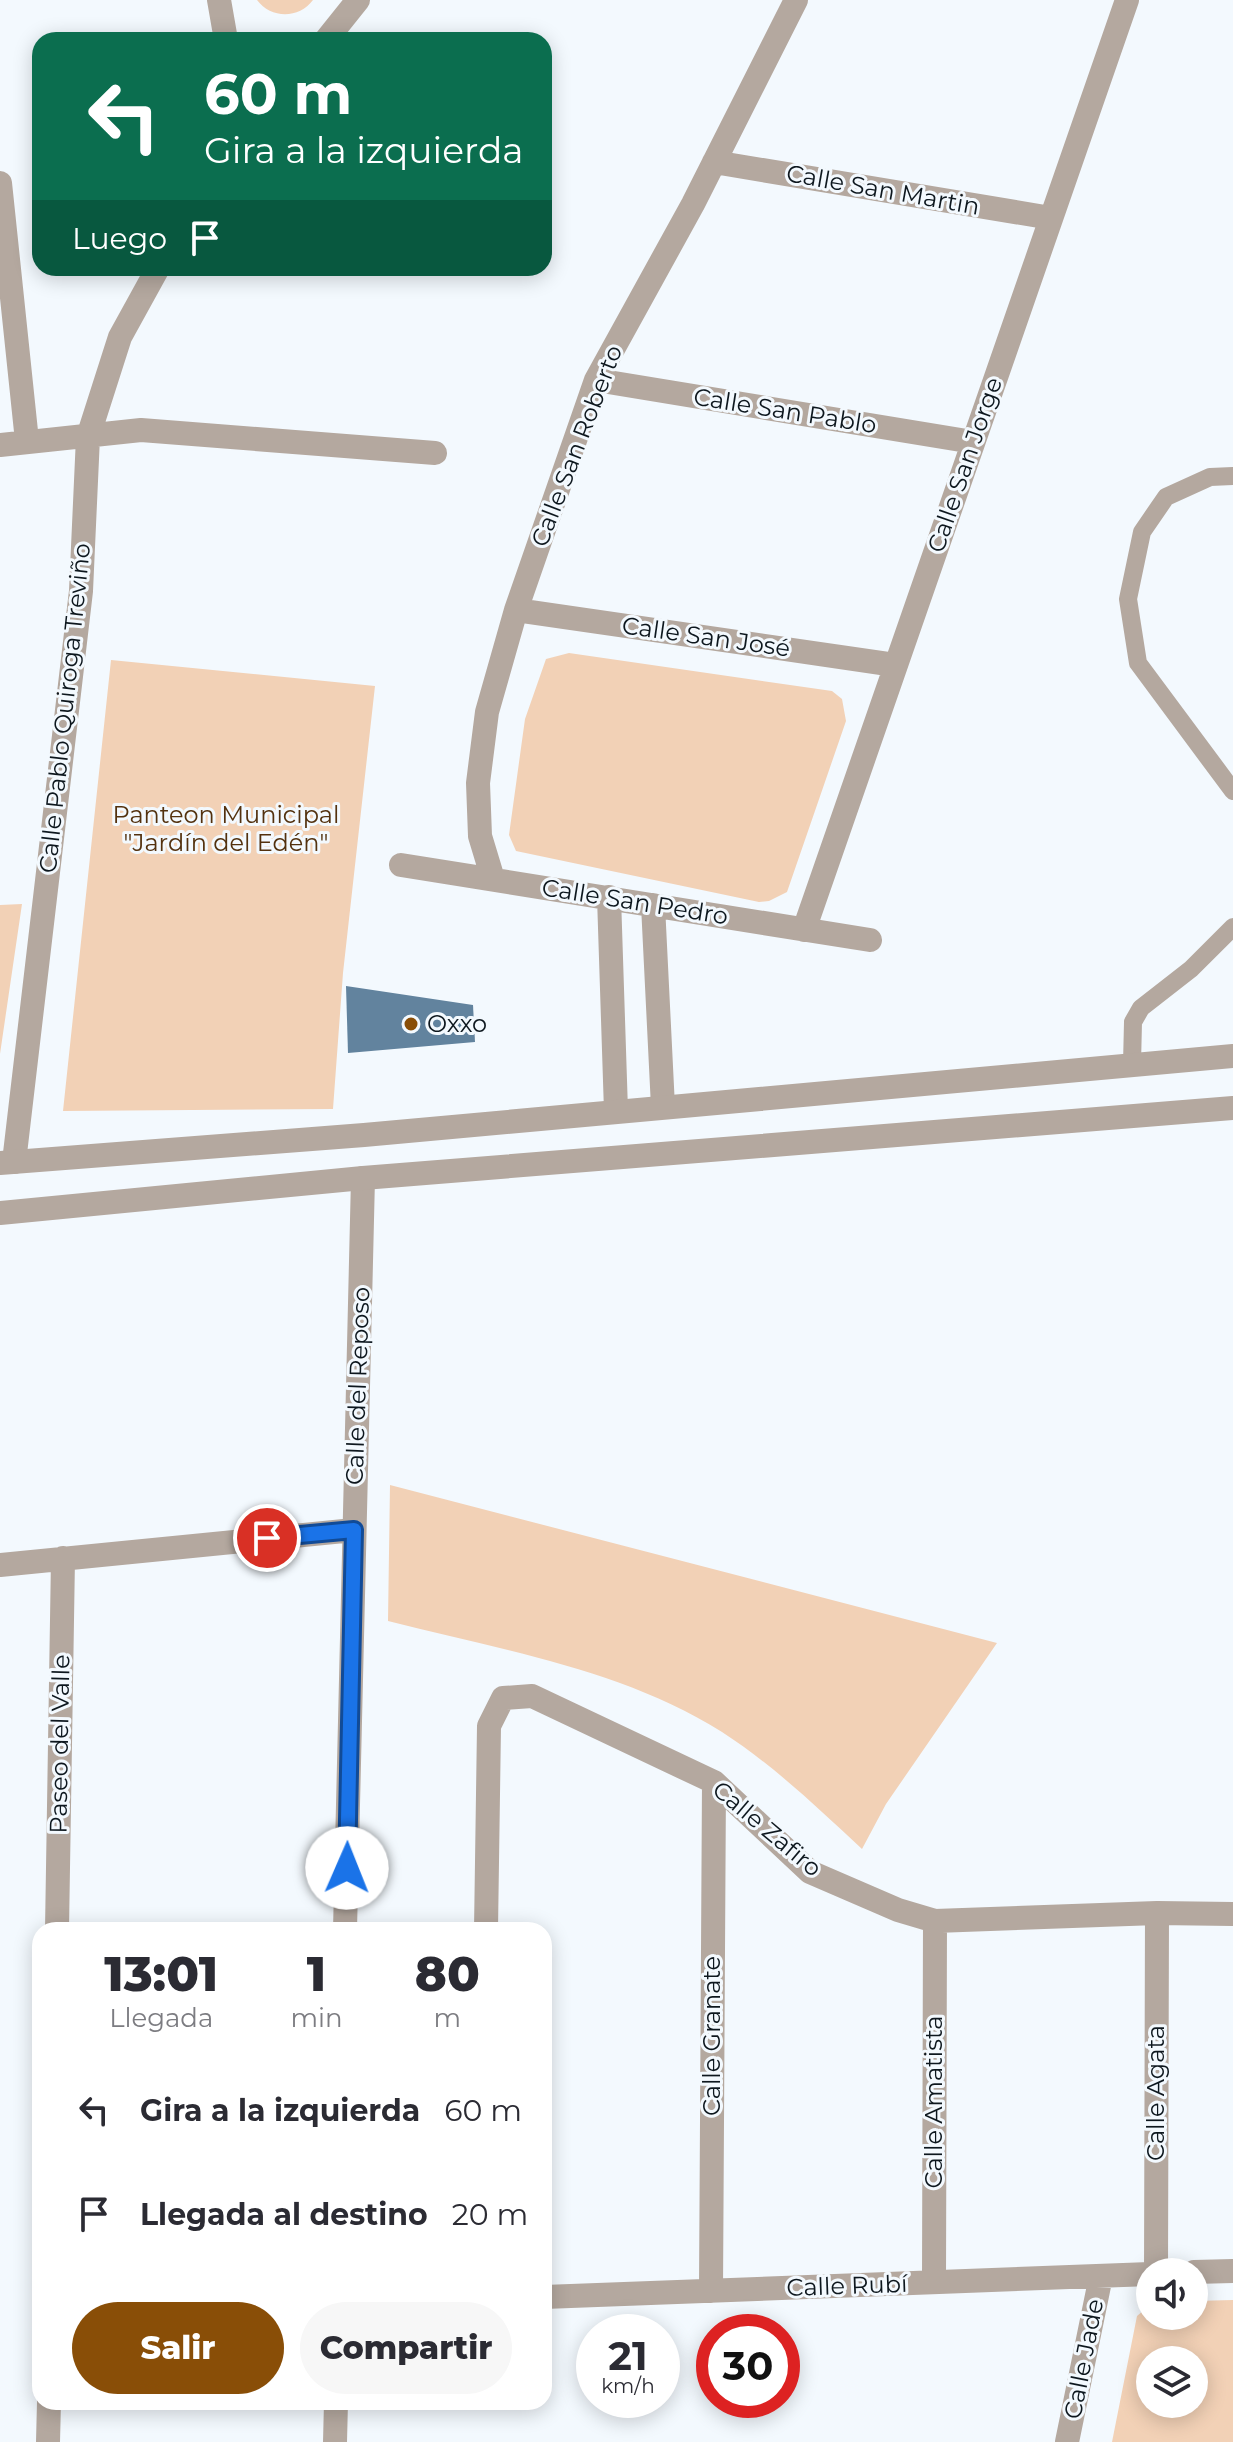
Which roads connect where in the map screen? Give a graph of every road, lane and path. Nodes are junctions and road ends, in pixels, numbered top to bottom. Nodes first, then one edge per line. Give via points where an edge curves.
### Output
1 (219, 0) edge
2 (358, 0) edge
3 (796, 0) edge
4 (1127, 0) edge
5 (225, 32) edge
6 (332, 32) edge
7 (714, 162) junction
8 (0, 183) edge
9 (1051, 218) junction
10 (154, 276) edge
11 (596, 380) junction
12 (88, 437) junction
13 (27, 441) junction
14 (973, 442) junction
15 (0, 445) edge
16 (435, 453) dead end
17 (1233, 476) edge
18 (516, 610) junction
19 (895, 665) junction
20 (1233, 791) edge
21 (401, 865) dead end
22 (493, 879) junction
23 (609, 897) junction
24 (653, 905) junction
25 (1233, 927) edge
26 (804, 930) junction
27 (870, 940) dead end
28 (1233, 1056) edge
29 (1132, 1064) junction
30 (663, 1107) junction
31 (1233, 1108) edge
32 (616, 1111) junction
33 (364, 1135) junction
34 (7, 1162) edge
35 (363, 1178) junction
36 (0, 1213) edge
37 (354, 1530) junction
38 (63, 1558) junction
39 (0, 1565) edge
40 (714, 1782) junction
41 (1157, 1913) junction
42 (1233, 1914) edge
43 (935, 1921) junction
44 (57, 1922) edge
45 (345, 1922) edge
46 (486, 1922) edge
47 (1156, 2258) edge
48 (1233, 2271) edge
49 (1208, 2272) edge
50 (1136, 2275) edge
51 (1101, 2276) junction
52 (934, 2282) junction
53 (711, 2291) junction
54 (552, 2297) edge
55 (49, 2410) edge
56 (336, 2410) edge
57 (48, 2442) edge
58 (335, 2442) edge
59 (1067, 2442) edge

1 - 5 street
2 - 6 street
3 - 7 street, Calle San Roberto
4 - 9 street, Calle San Jorge
7 - 9 street, Calle San Martin
7 - 11 street, Calle San Roberto
8 - 13 street
9 - 14 street, Calle San Jorge
10 - 12 street, Calle Pablo Quiroga Treviño via 120,337
11 - 14 street, Calle San Pablo
11 - 18 street, Calle San Roberto
12 - 13 street
12 - 16 street via 141,430
12 - 34 street, Calle Pablo Quiroga Treviño via 81,591
13 - 15 street
14 - 19 street, Calle San Jorge
17 - 20 lane via 1210,477 1166,497 1142,532 1128,599 1138,663
18 - 19 street, Calle San José
18 - 22 street, Calle San Roberto via 487,712 478,783 480,836
19 - 26 street, Calle San Jorge
21 - 22 street, Calle San Pedro
22 - 23 street, Calle San Pedro
23 - 24 street, Calle San Pedro
23 - 32 street
24 - 26 street, Calle San Pedro
24 - 30 street
25 - 29 lane via 1141,1008 1133,1022
26 - 27 street, Calle San Pedro
28 - 29 street
29 - 30 street
30 - 32 street
31 - 35 street
32 - 33 street
33 - 34 street
33 - 35 street, Calle del Reposo
35 - 36 street
35 - 37 street, Calle del Reposo
37 - 38 street
37 - 45 street, Calle del Reposo
38 - 39 street
38 - 44 street, Paseo del Valle
40 - 43 street, Calle Zafiro via 810,1872
40 - 46 street, Calle Zafiro via 532,1696 503,1698 489,1726 487,1748
40 - 53 street, Calle Granate
41 - 42 street, Calle Zafiro
41 - 43 street, Calle Zafiro
41 - 47 street, Calle Agata
43 - 52 street, Calle Amatista
48 - 49 street
50 - 51 street, Calle Rubí
51 - 52 street, Calle Rubí
51 - 59 street, Calle Jade
52 - 53 street, Calle Rubí
53 - 54 street, Calle Rubí
55 - 57 street
56 - 58 street

